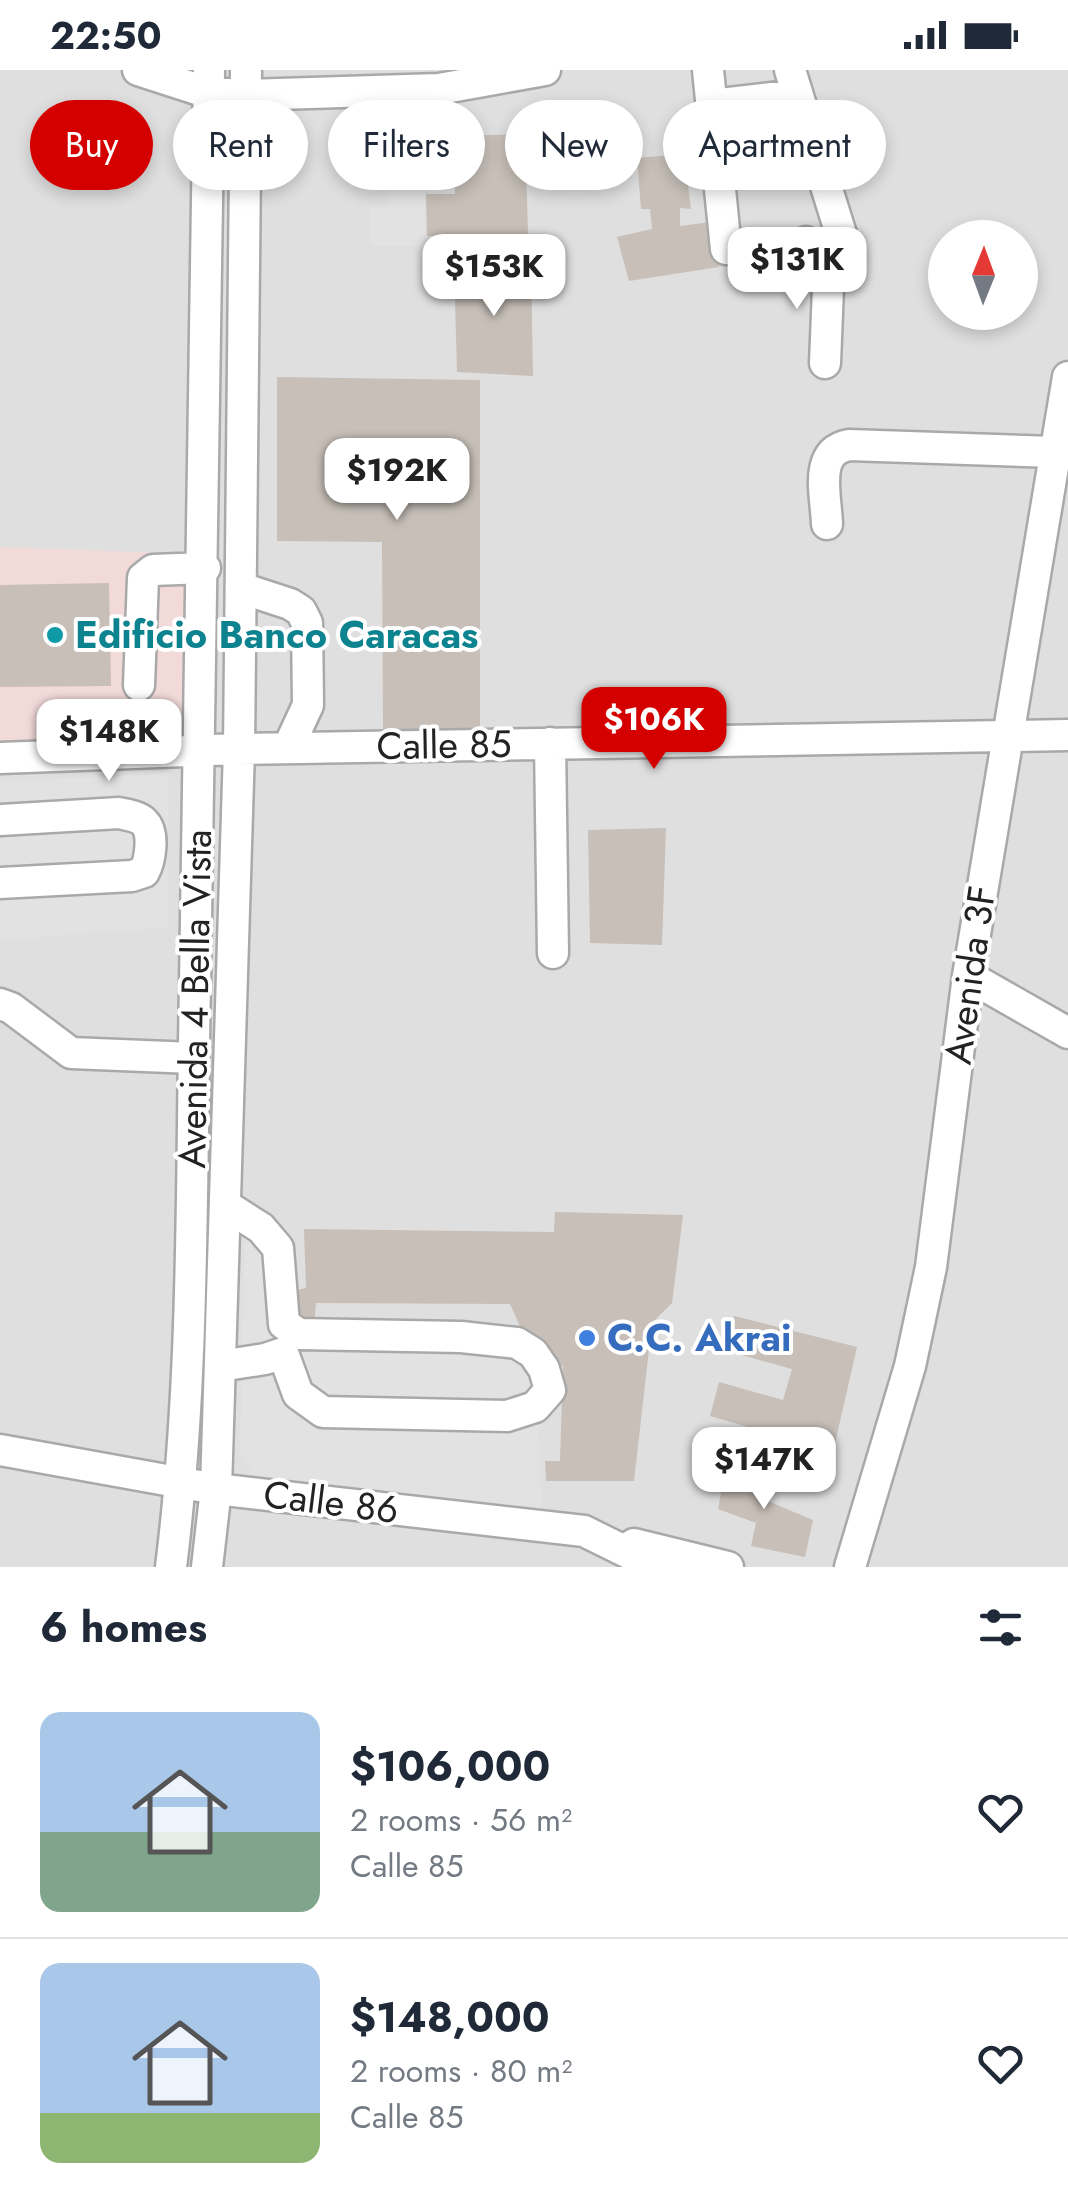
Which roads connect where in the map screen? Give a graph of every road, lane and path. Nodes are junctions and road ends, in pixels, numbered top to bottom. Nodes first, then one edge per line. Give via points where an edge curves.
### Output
1 (138, 70) edge
2 (545, 70) edge
3 (708, 70) edge
4 (440, 79) edge
5 (209, 82) edge
6 (794, 82) edge
7 (246, 83) edge
8 (711, 100) edge
9 (730, 100) edge
10 (720, 190) edge
11 (806, 242) dead end
12 (726, 248) dead end
13 (830, 263) junction
14 (825, 363) dead end
15 (1068, 377) edge
16 (1055, 452) junction
17 (826, 524) dead end
18 (205, 568) junction
19 (241, 588) junction
20 (139, 685) dead end
21 (1068, 735) edge
22 (1007, 736) junction
23 (550, 743) junction
24 (288, 748) junction
25 (240, 749) junction
26 (200, 750) junction
27 (0, 758) edge
28 (0, 820) edge
29 (0, 883) edge
30 (553, 954) dead end
31 (968, 976) junction
32 (0, 1004) edge
33 (1068, 1033) edge
34 (194, 1058) junction
35 (225, 1205) junction
36 (283, 1338) junction
37 (220, 1366) junction
38 (0, 1450) edge
39 (182, 1480) junction
40 (216, 1489) junction
41 (584, 1531) junction
42 (171, 1567) edge
43 (207, 1567) edge
44 (656, 1567) edge
45 (728, 1567) edge
46 (850, 1567) edge

1 - 5 street
2 - 4 street
3 - 8 street
4 - 7 street
5 - 7 street
5 - 18 street, Avenida 4 Bella Vista
6 - 9 street
6 - 13 street via 845,247
7 - 19 street, Avenida 4 Bella Vista
10 - 12 street
11 - 13 street via 813,256
13 - 14 street
15 - 16 street, Avenida 3F
16 - 17 street via 836,447 825,464
16 - 22 street, Avenida 3F
18 - 20 street via 154,570 144,578
18 - 26 street, Avenida 4 Bella Vista
19 - 24 street via 290,604 307,623 308,705
19 - 25 street, Avenida 4 Bella Vista
21 - 22 street, Calle 85
22 - 23 street, Calle 85
22 - 31 street, Avenida 3F
23 - 24 street, Calle 85
23 - 30 street
24 - 25 street, Calle 85
25 - 26 street, Calle 85
25 - 35 street, Avenida 4 Bella Vista
26 - 27 street, Calle 85
26 - 34 street, Avenida 4 Bella Vista
28 - 29 street via 132,816 149,830 150,862 132,876
31 - 33 street
31 - 46 street, Avenida 3F via 921,1319
32 - 34 street via 71,1052
34 - 39 street, Avenida 4 Bella Vista
35 - 36 street via 262,1228 278,1248
35 - 37 street, Avenida 4 Bella Vista
36 - 36 street via 298,1394 323,1412 507,1416 535,1406 550,1390 544,1368 518,1343
36 - 37 street via 265,1360
37 - 40 street, Avenida 4 Bella Vista
38 - 39 street, Calle 86
39 - 40 street, Calle 86
39 - 42 street, Avenida 4 Bella Vista
40 - 41 street, Calle 86
40 - 43 street, Avenida 4 Bella Vista
41 - 44 street, Calle 86
41 - 45 street

